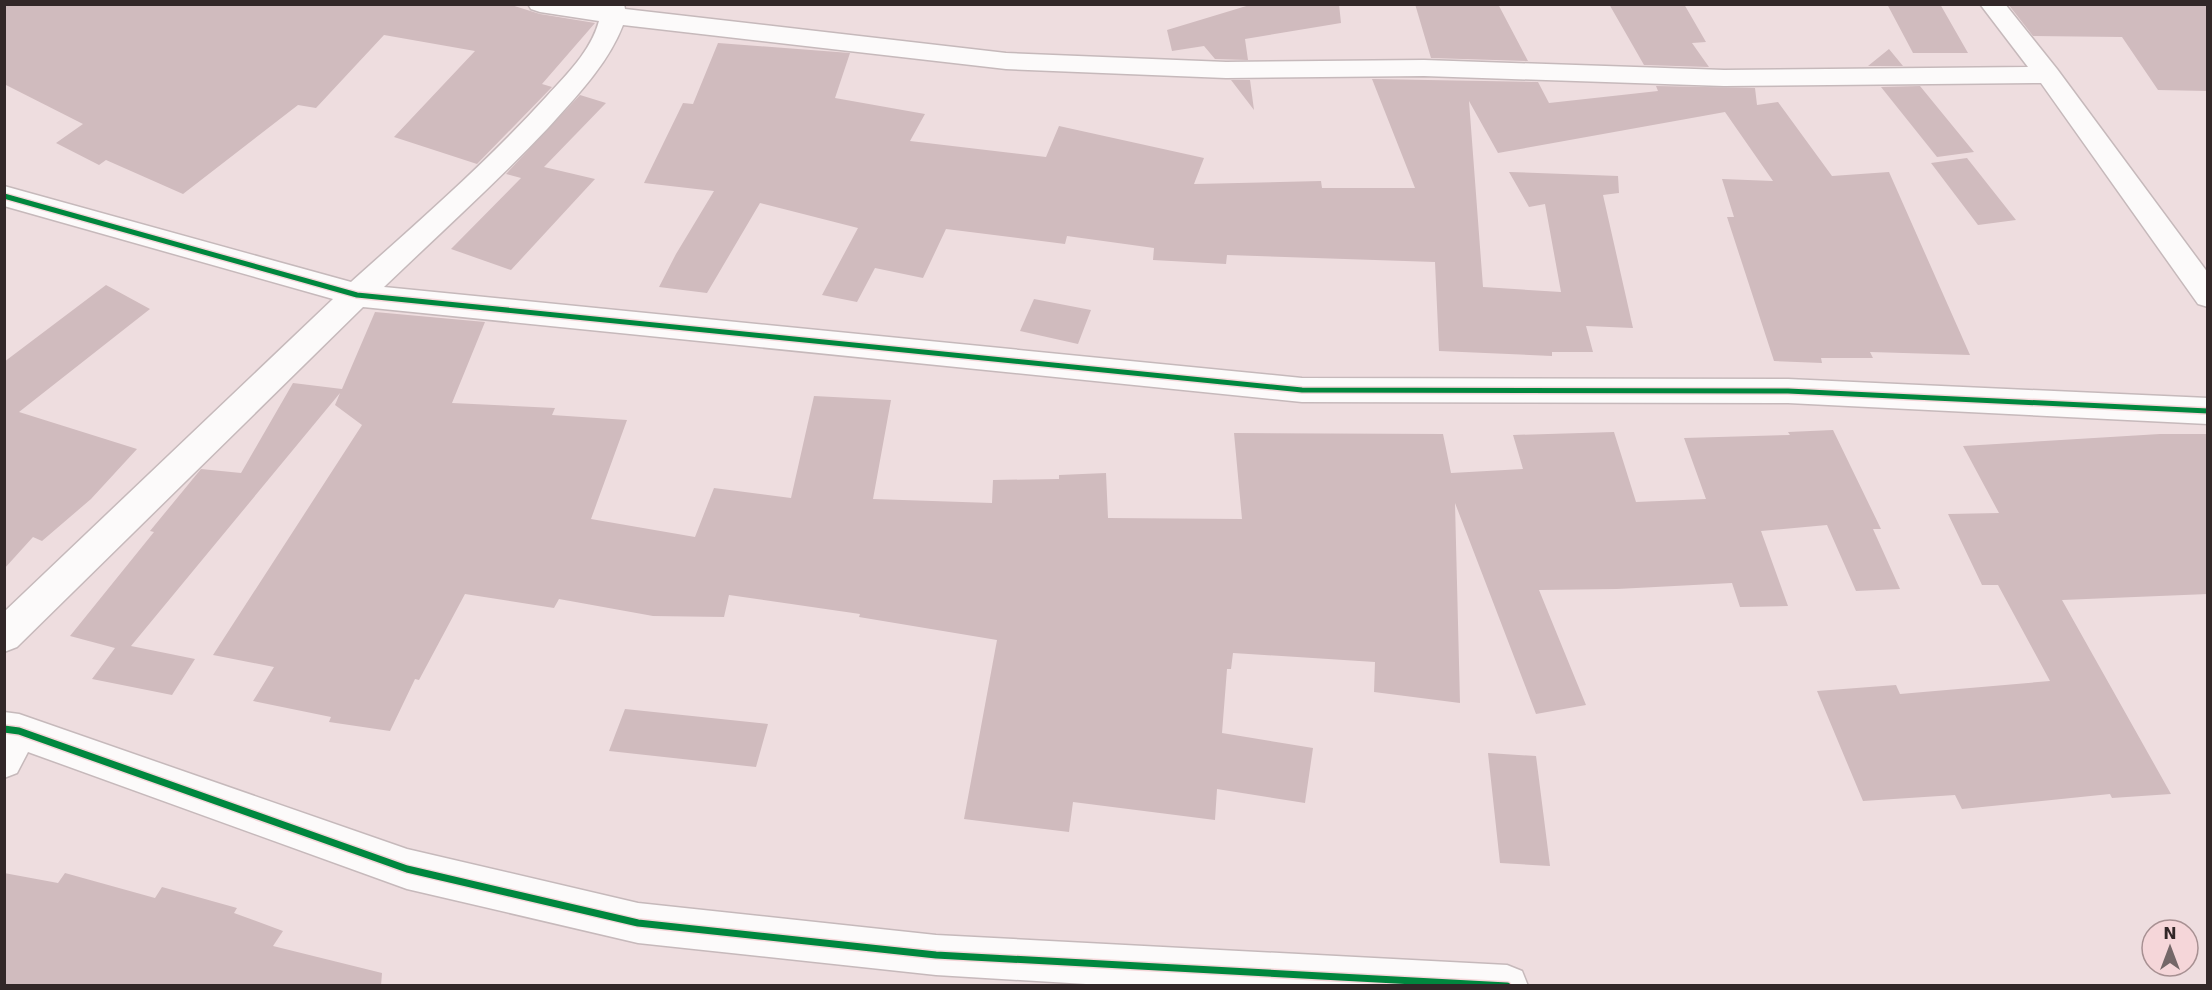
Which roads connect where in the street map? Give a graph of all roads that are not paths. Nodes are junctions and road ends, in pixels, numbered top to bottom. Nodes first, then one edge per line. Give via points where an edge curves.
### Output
1 (540, 4) edge
2 (1992, 4) edge
3 (613, 10) edge
4 (2048, 75) junction
5 (4, 196) edge
6 (357, 295) junction
7 (2208, 296) edge
8 (2208, 411) edge
9 (4, 636) edge
10 (9, 740) edge
11 (1507, 986) edge

1 - 3 street
2 - 4 street
3 - 4 street via 1006,61 1226,70 1424,68 1724,78
3 - 6 street via 599,46 574,82 483,179
4 - 7 street
5 - 6 street
6 - 8 street via 1302,390 1788,391
6 - 9 street
10 - 11 street via 408,869 638,923 936,955

